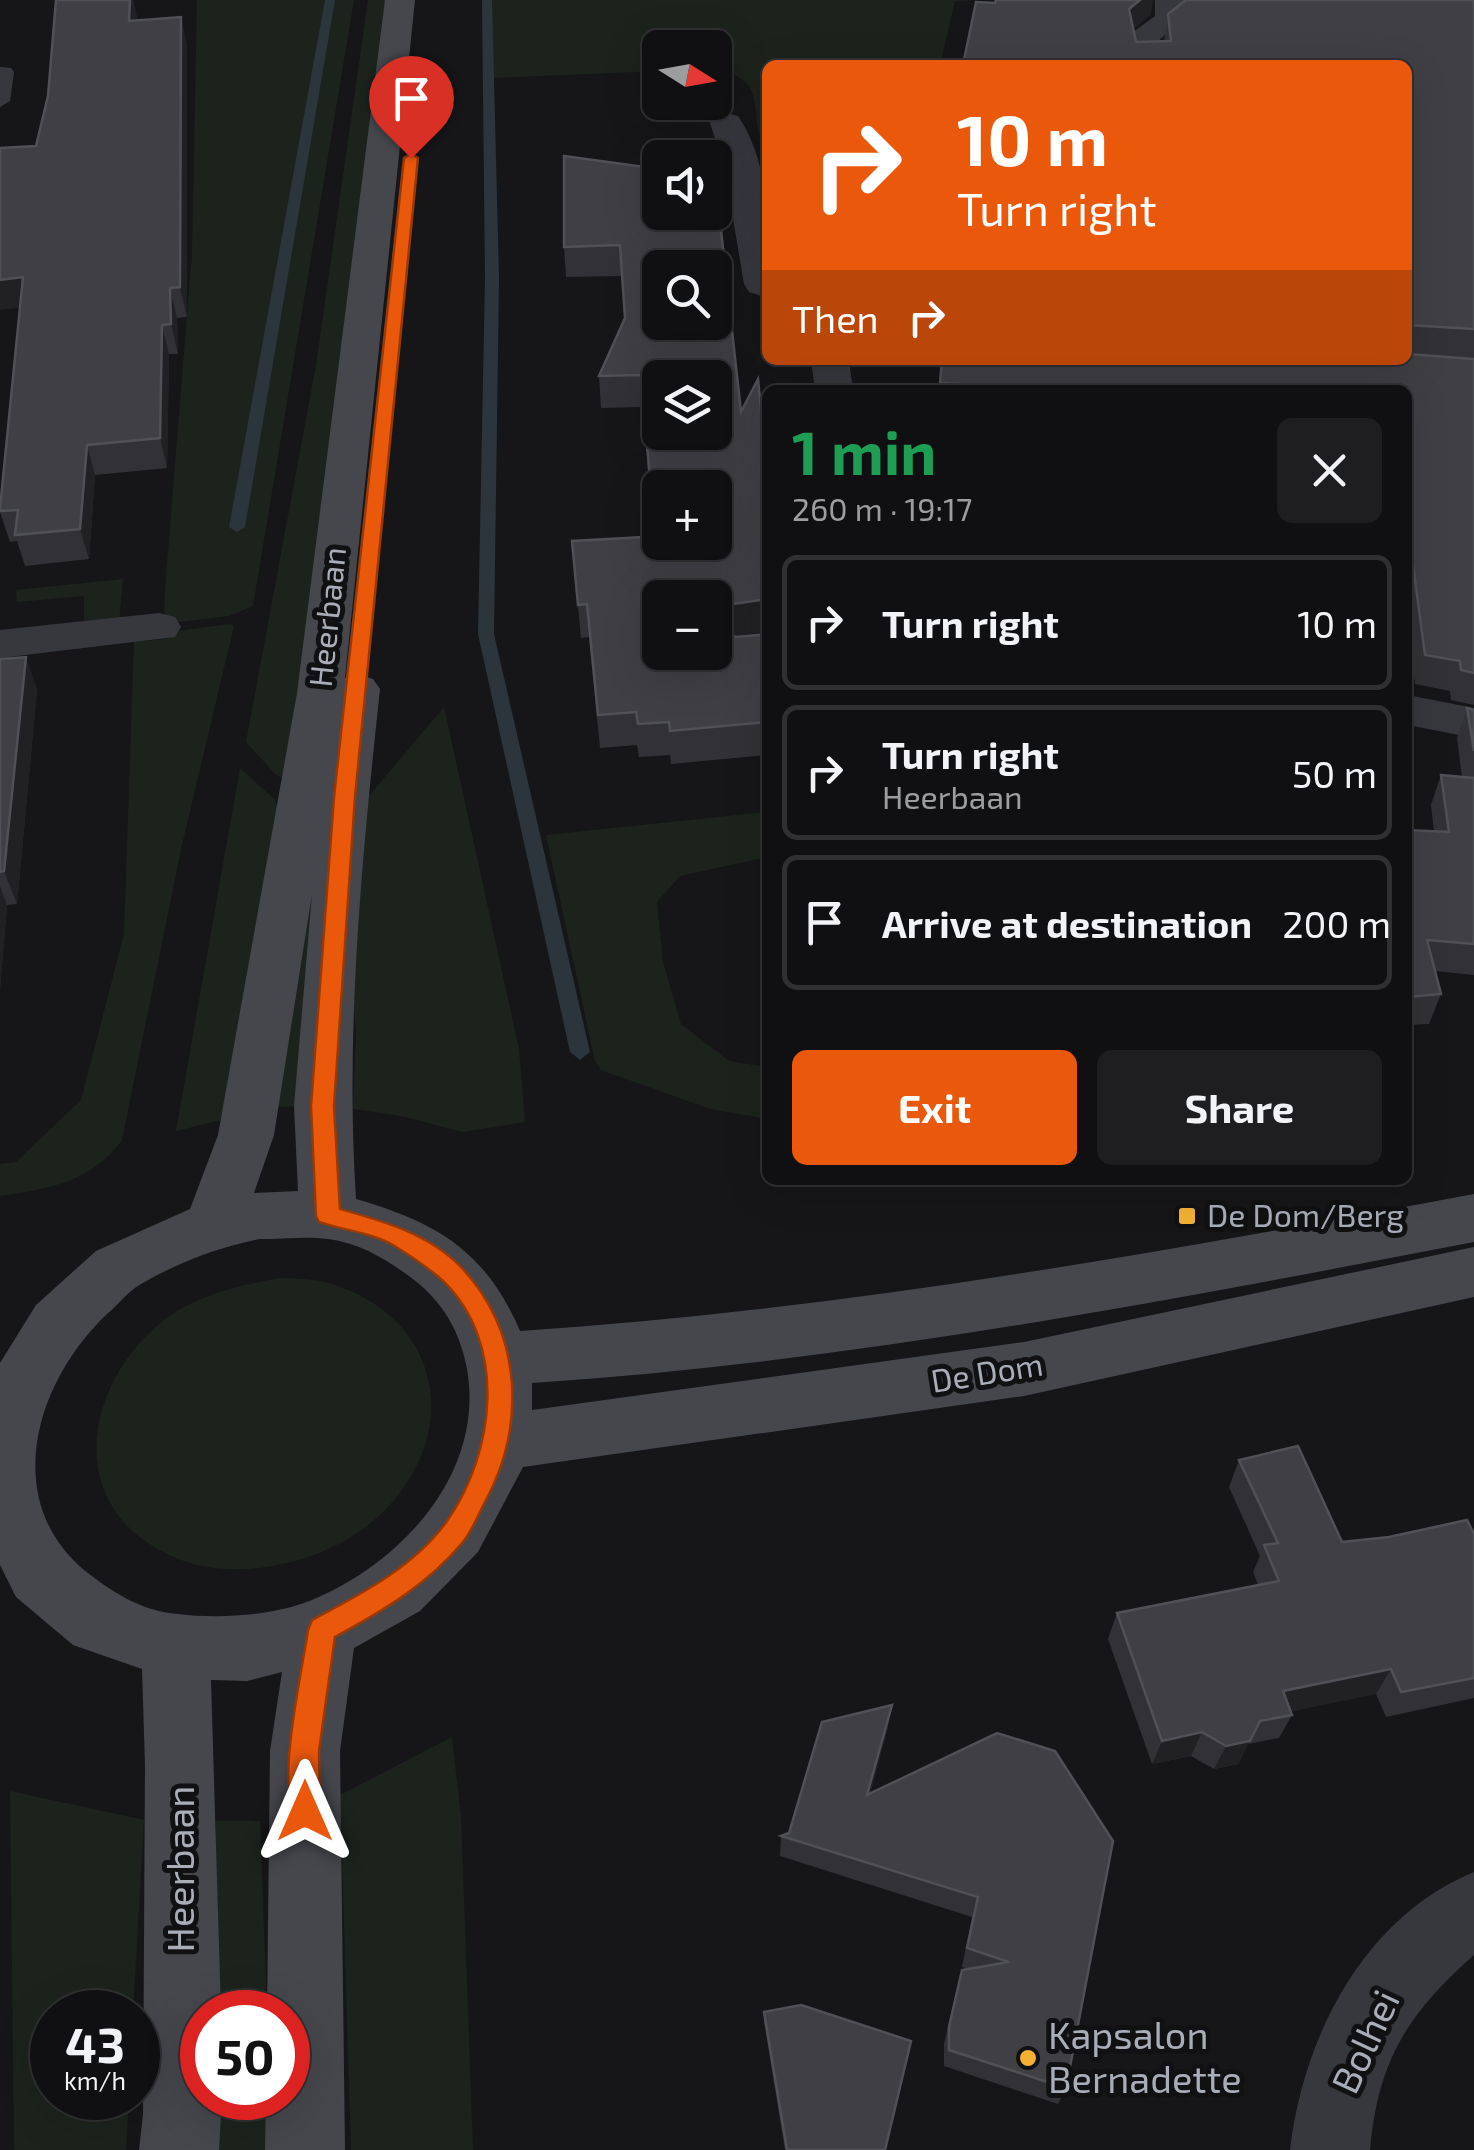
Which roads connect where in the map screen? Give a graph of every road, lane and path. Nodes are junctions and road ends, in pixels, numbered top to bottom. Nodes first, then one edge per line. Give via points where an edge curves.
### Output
1 (400, 0) edge
2 (429, 0) edge
3 (1170, 0) edge
4 (1147, 60) edge
5 (4, 72) dead end
6 (0, 101) edge
7 (726, 122) dead end
8 (754, 165) edge
9 (762, 284) edge
10 (160, 627) dead end
11 (0, 644) edge
12 (1412, 711) edge
13 (1474, 723) edge
14 (328, 1216) junction
15 (1474, 1218) edge
16 (213, 1225) junction
17 (1474, 1272) edge
18 (496, 1360) junction
19 (8, 1394) edge
20 (495, 1443) junction
21 (4, 1513) edge
22 (322, 1630) junction
23 (175, 1647) junction
24 (1474, 1909) edge
25 (179, 2150) edge
26 (305, 2150) edge
27 (1330, 2150) edge

1 - 16 main road, Heerbaan via 304,797 246,1136
2 - 14 main road, Heerbaan via 344,797 322,1106
3 - 4 street via 1170,20 1144,35
5 - 6 lane
7 - 8 street
8 - 9 street
10 - 11 street
12 - 13 street
14 - 16 main road via 260,1215
14 - 18 main road via 397,1235 452,1274 489,1330
15 - 18 main road, De Dom via 951,1314
16 - 19 main road via 117,1268 56,1323
17 - 20 main road, De Dom via 1024,1369
18 - 20 main road via 503,1396
19 - 21 main road
20 - 22 main road via 492,1465 455,1531 396,1589
21 - 23 main road via 40,1576 98,1622
22 - 23 main road via 247,1648
22 - 26 main road via 305,1751
23 - 25 main road, Heerbaan via 181,1765
24 - 27 street, Bolhei via 1390,1983 1337,2095

